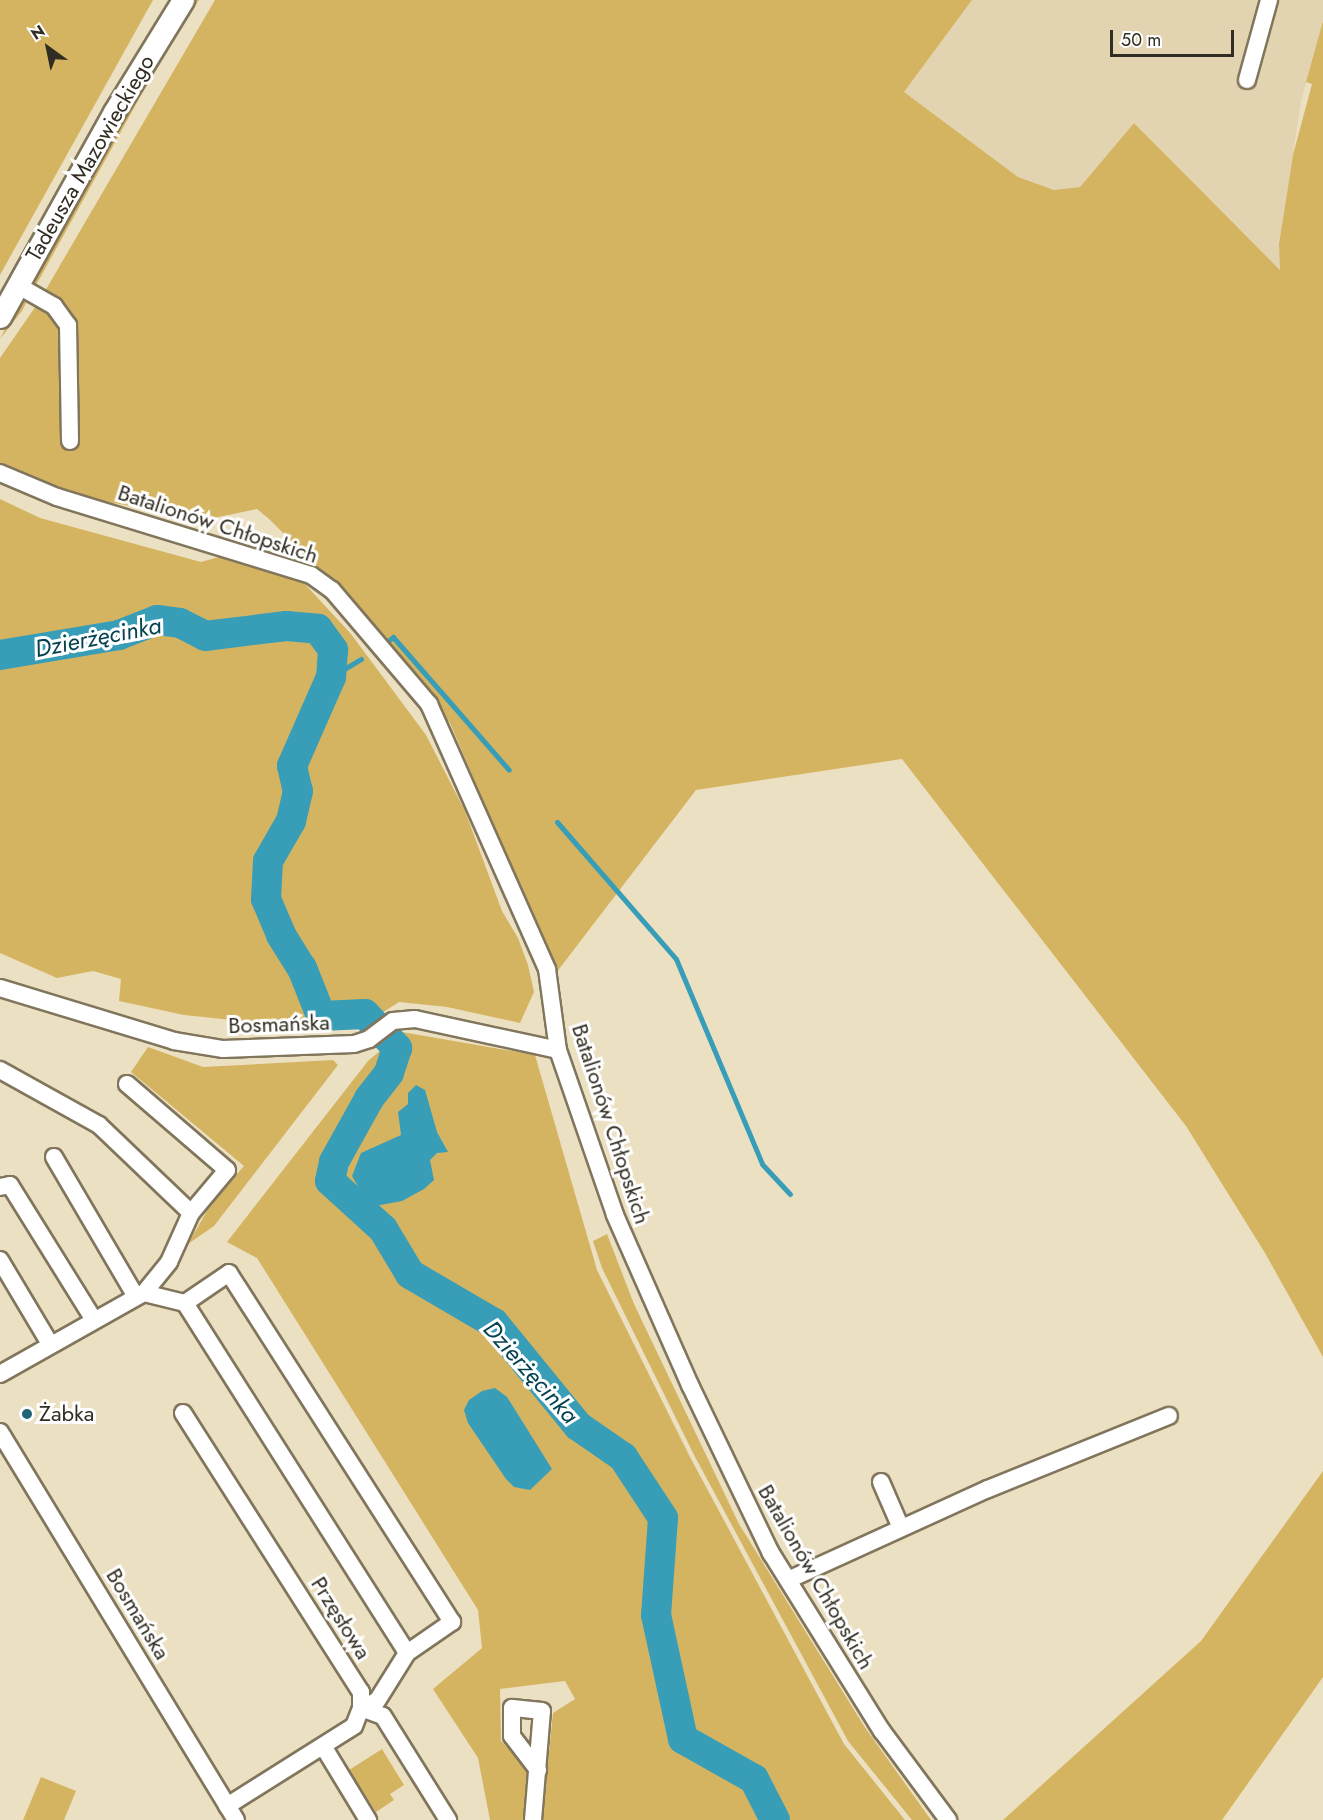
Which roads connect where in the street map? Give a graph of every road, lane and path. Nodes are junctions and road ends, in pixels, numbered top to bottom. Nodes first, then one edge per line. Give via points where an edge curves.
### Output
1 (183, 0) edge
2 (1269, 0) edge
3 (1247, 80) dead end
4 (17, 285) junction
5 (0, 317) edge
6 (70, 441) dead end
7 (0, 473) edge
8 (0, 988) edge
9 (558, 1050) junction
10 (0, 1070) edge
11 (127, 1084) dead end
12 (54, 1157) dead end
13 (0, 1187) edge
14 (190, 1213) junction
15 (0, 1260) edge
16 (140, 1294) junction
17 (185, 1303) junction
18 (94, 1320) junction
19 (50, 1344) junction
20 (3, 1366) edge
21 (183, 1413) dead end
22 (1170, 1416) dead end
23 (0, 1432) edge
24 (881, 1482) dead end
25 (902, 1528) junction
26 (788, 1580) junction
27 (407, 1653) junction
28 (362, 1708) junction
29 (323, 1746) junction
30 (537, 1770) dead end
31 (232, 1813) edge
32 (368, 1820) edge
33 (448, 1820) edge
34 (533, 1820) edge
35 (948, 1820) edge

1 - 4 main road, Tadeusza Mazowieckiego
2 - 3 street
4 - 5 main road, Tadeusza Mazowieckiego
4 - 6 street via 54,306 68,325
7 - 9 street, Batalionów Chłopskich via 57,497 302,571 332,590 435,715 547,969
8 - 9 street, Bosmańska via 174,1041 223,1049 298,1048 369,1039 393,1021 415,1019
9 - 26 street, Batalionów Chłopskich via 615,1215 724,1459
10 - 14 street via 99,1125
11 - 14 street via 227,1170
12 - 16 street
13 - 18 street via 10,1185
14 - 16 street via 169,1262
15 - 19 street
16 - 17 street
16 - 18 street
17 - 27 street
17 - 27 street via 229,1273 452,1622
18 - 19 street
19 - 20 street
21 - 28 street, Przęsłowa via 361,1692
22 - 25 street
23 - 31 street, Bosmańska
24 - 25 street
25 - 26 street
26 - 35 street, Batalionów Chłopskich via 882,1731
27 - 28 street via 377,1701
28 - 29 street via 354,1726
28 - 33 street via 383,1716
29 - 31 street
29 - 32 street
30 - 34 street

